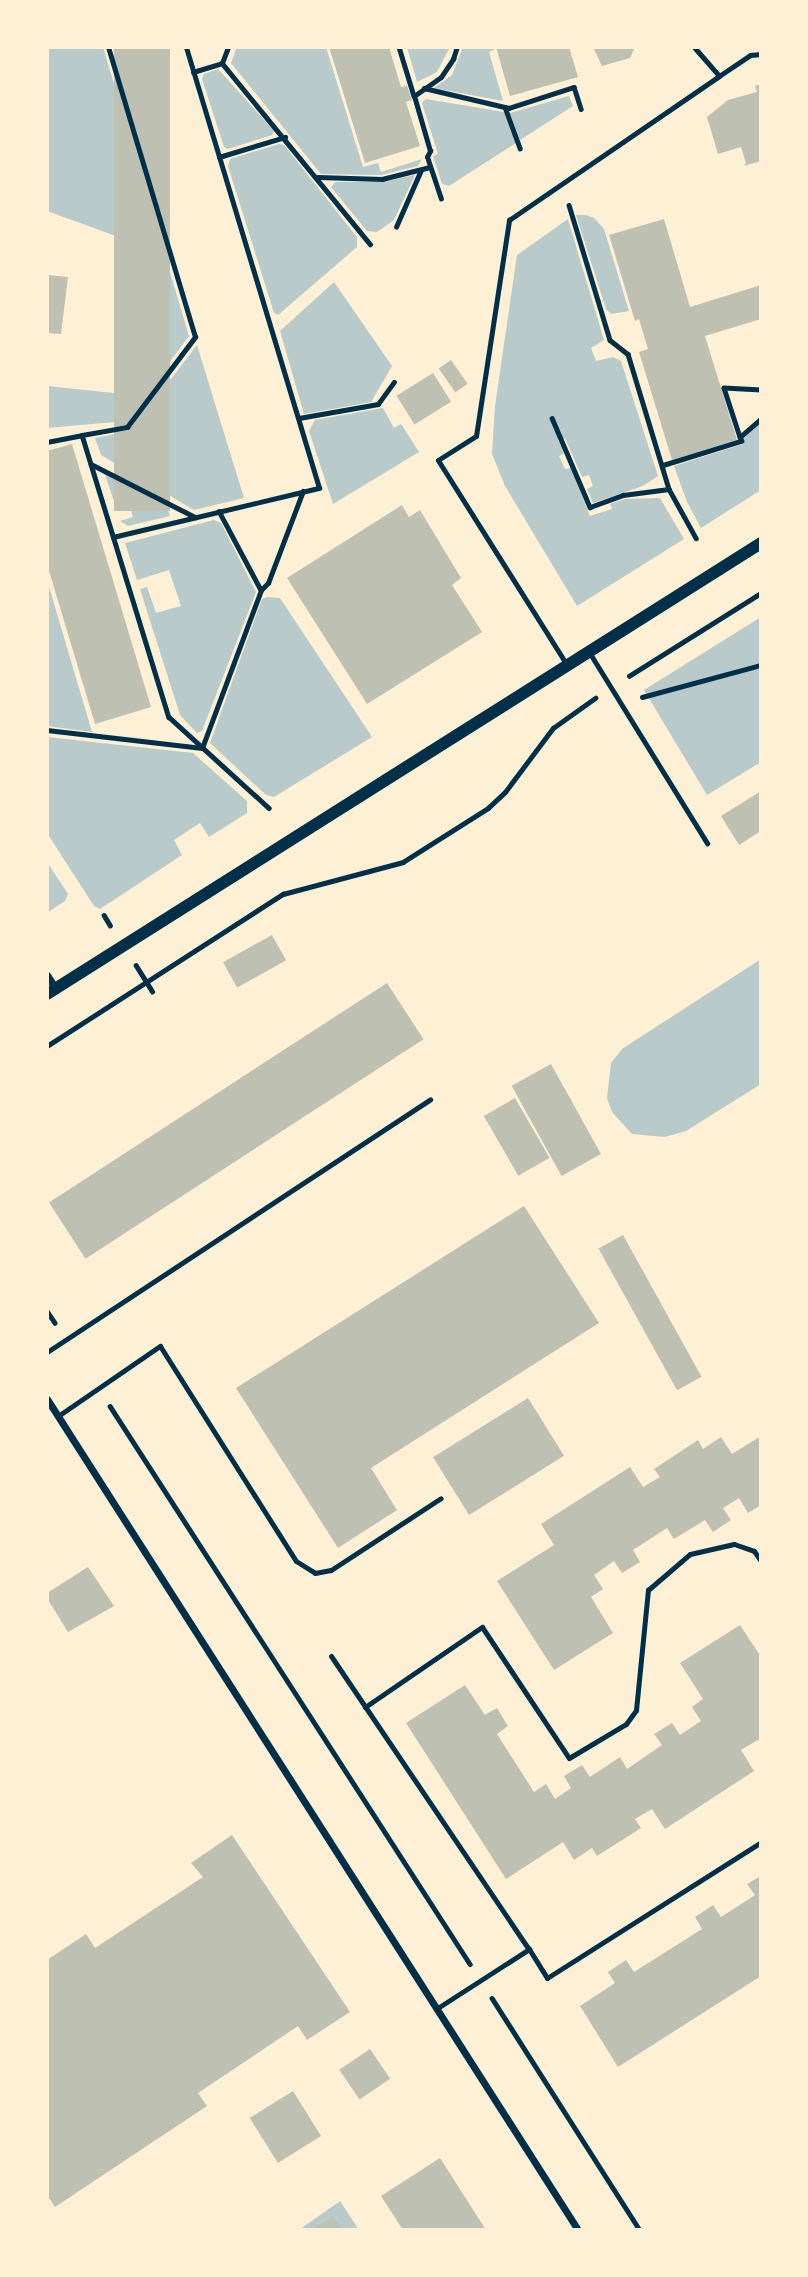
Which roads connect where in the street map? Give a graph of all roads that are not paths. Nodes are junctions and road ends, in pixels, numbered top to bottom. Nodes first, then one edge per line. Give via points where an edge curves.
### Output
1 (694, 47) edge
2 (761, 54) edge
3 (719, 76) junction
4 (761, 543) edge
5 (589, 652) junction
6 (567, 665) junction
7 (708, 843) dead end
8 (47, 975) edge
9 (51, 991) edge
10 (430, 1099) dead end
11 (47, 1352) edge
12 (47, 1399) edge
13 (58, 1416) junction
14 (441, 1498) dead end
15 (761, 1561) edge
16 (331, 1656) dead end
17 (365, 1707) junction
18 (761, 1842) edge
19 (529, 1949) junction
20 (436, 2009) junction
21 (578, 2230) edge

1 - 3 lane
2 - 3 lane via 750,55
3 - 6 lane via 509,220 477,436 438,460
4 - 5 street
5 - 6 street
5 - 7 lane
6 - 9 street
8 - 9 street
10 - 11 lane
12 - 13 street
13 - 14 lane via 160,1346 296,1560 315,1573 331,1570
13 - 20 street
15 - 17 lane via 754,1551 734,1544 690,1554 648,1590 636,1710 626,1724 569,1758 482,1627
16 - 17 lane
17 - 19 lane
18 - 19 lane via 547,1979
19 - 20 lane
20 - 21 street

